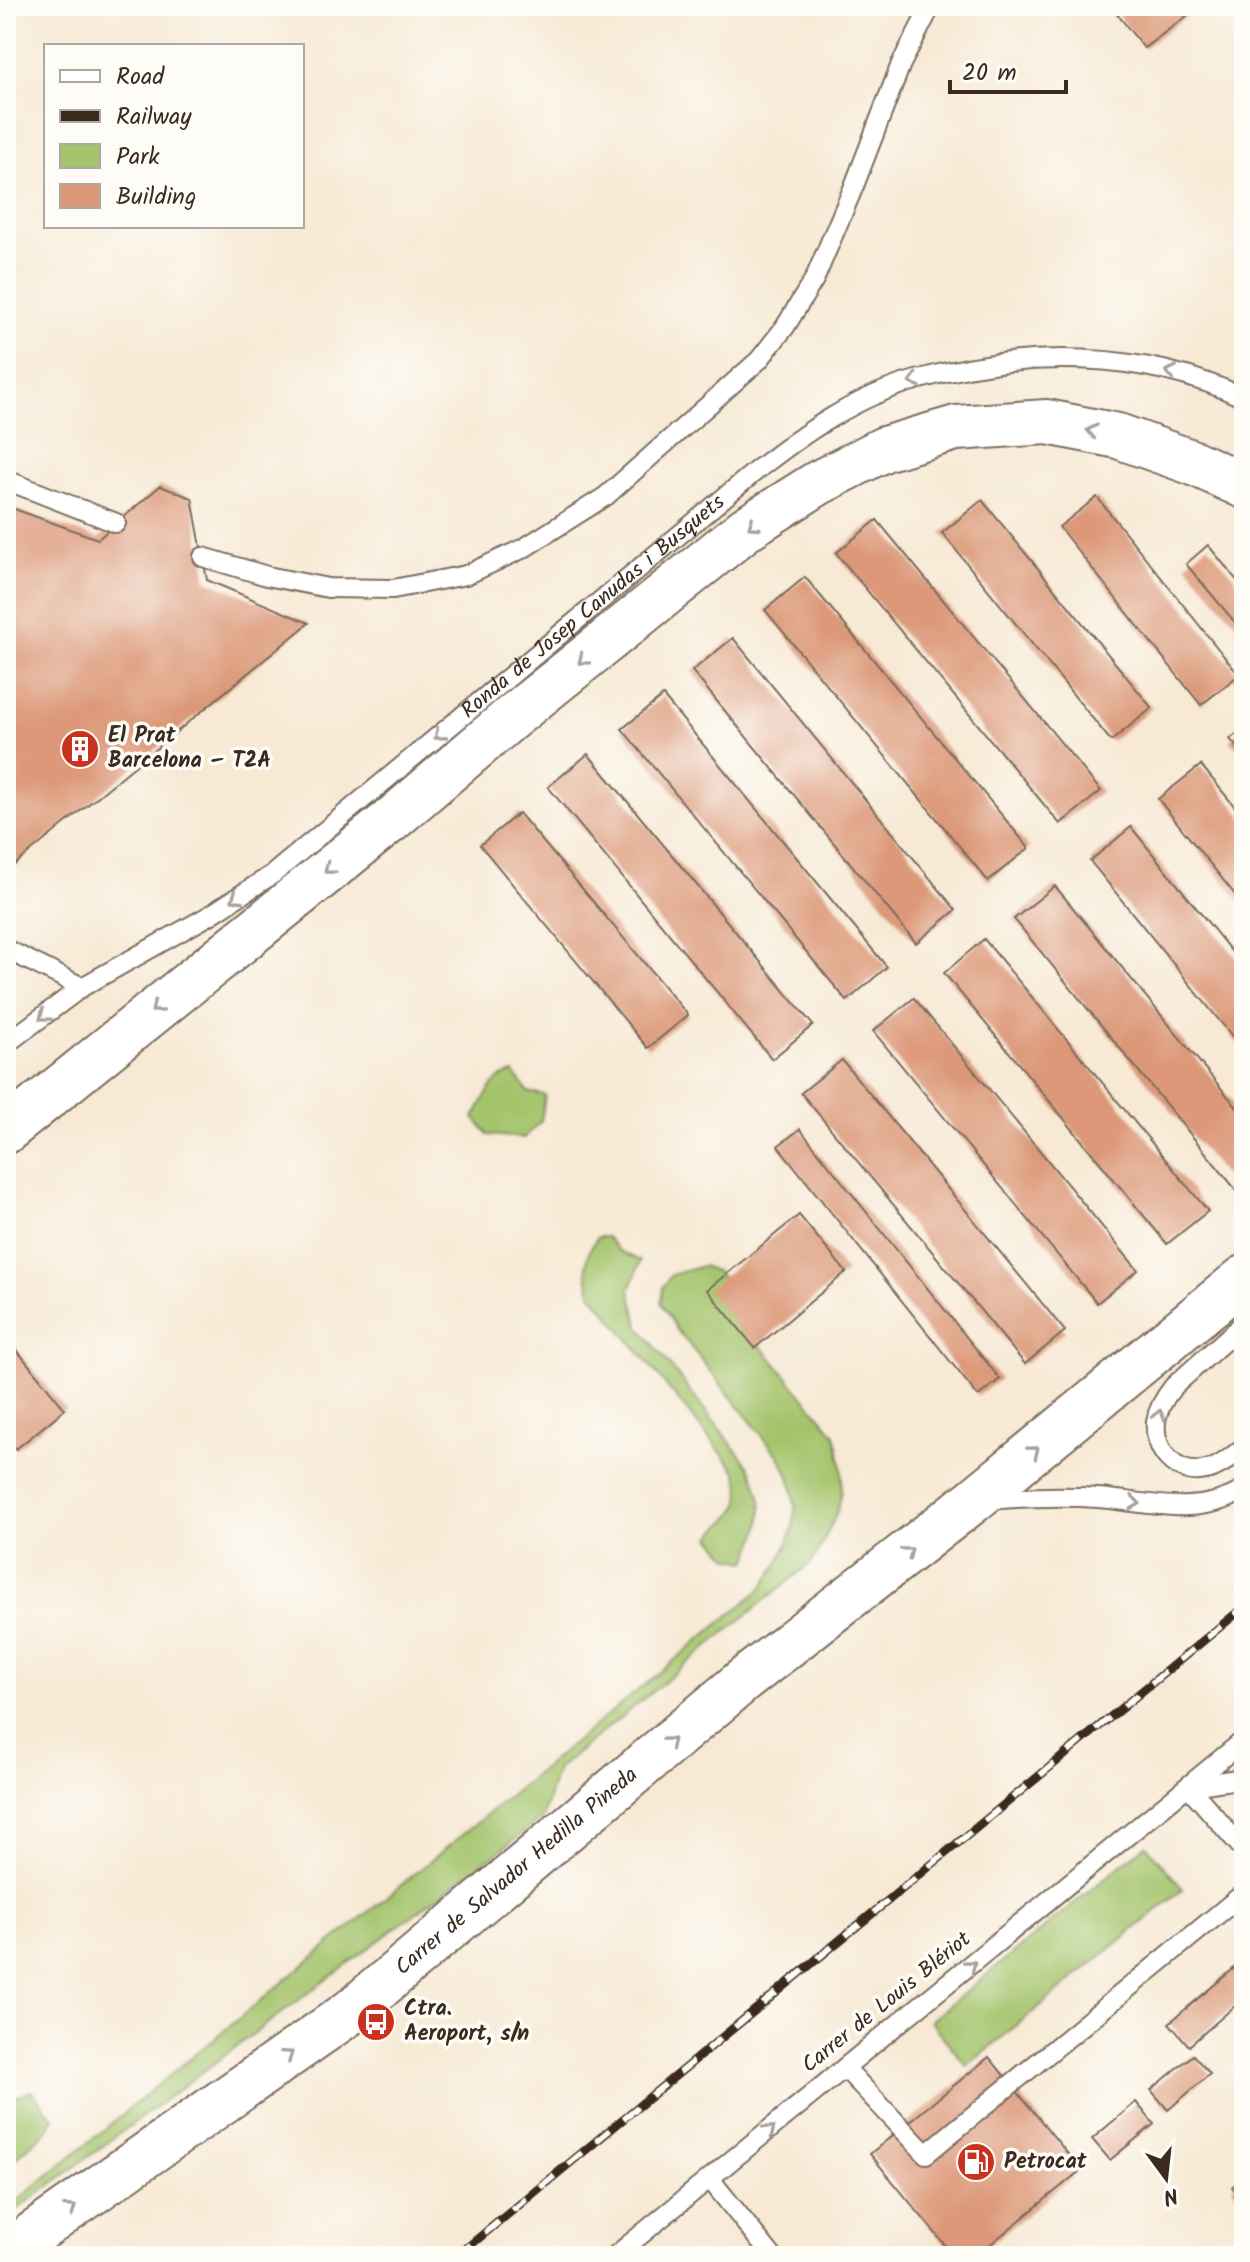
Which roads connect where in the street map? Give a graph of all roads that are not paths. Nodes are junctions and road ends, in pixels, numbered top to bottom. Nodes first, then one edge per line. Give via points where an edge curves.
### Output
1 (931, 6) edge
2 (1244, 398) edge
3 (6, 480) edge
4 (1244, 486) edge
5 (116, 523) dead end
6 (203, 557) dead end
7 (6, 949) edge
8 (82, 987) junction
9 (6, 1044) edge
10 (6, 1131) edge
11 (1244, 1278) edge
12 (1244, 1323) edge
13 (1244, 1447) edge
14 (1244, 1490) edge
15 (974, 1500) junction
16 (1244, 1740) edge
17 (1244, 1778) edge
18 (1188, 1786) junction
19 (1244, 1850) edge
20 (1244, 1893) edge
21 (845, 2068) junction
22 (710, 2179) junction
23 (6, 2253) edge
24 (615, 2256) edge
25 (772, 2256) edge

1 - 6 lane via 901,64 815,278 785,327 759,360 606,496 524,548 466,575 393,589 328,588
2 -> 8 lane, Ronda de Josep Canudas i Busquets via 1181,374 1071,358 997,363 914,380 858,404 791,443 757,470 273,874
3 - 5 lane
4 -> 10 main road, Ronda de Josep Canudas i Busquets via 1118,436 1047,422 956,428 884,449 818,483 736,537
7 - 8 lane
8 -> 9 lane, Ronda de Josep Canudas i Busquets
15 -> 11 main road, Carrer de Salvador Hedilla Pineda
13 -> 12 lane via 1209,1470 1195,1471 1182,1469 1164,1455 1156,1434 1156,1419 1173,1387
15 -> 14 lane via 1070,1497 1175,1508 1216,1503
23 -> 15 main road, Carrer de Salvador Hedilla Pineda via 349,2013 745,1679
16 - 18 lane, Carrer de Louis Blériot
17 - 18 lane
18 - 19 lane
21 -> 18 lane, Carrer de Louis Blériot
20 - 21 lane via 926,2154
22 -> 21 lane, Carrer de Louis Blériot
22 - 24 lane, Carrer de Louis Blériot
22 - 25 lane

